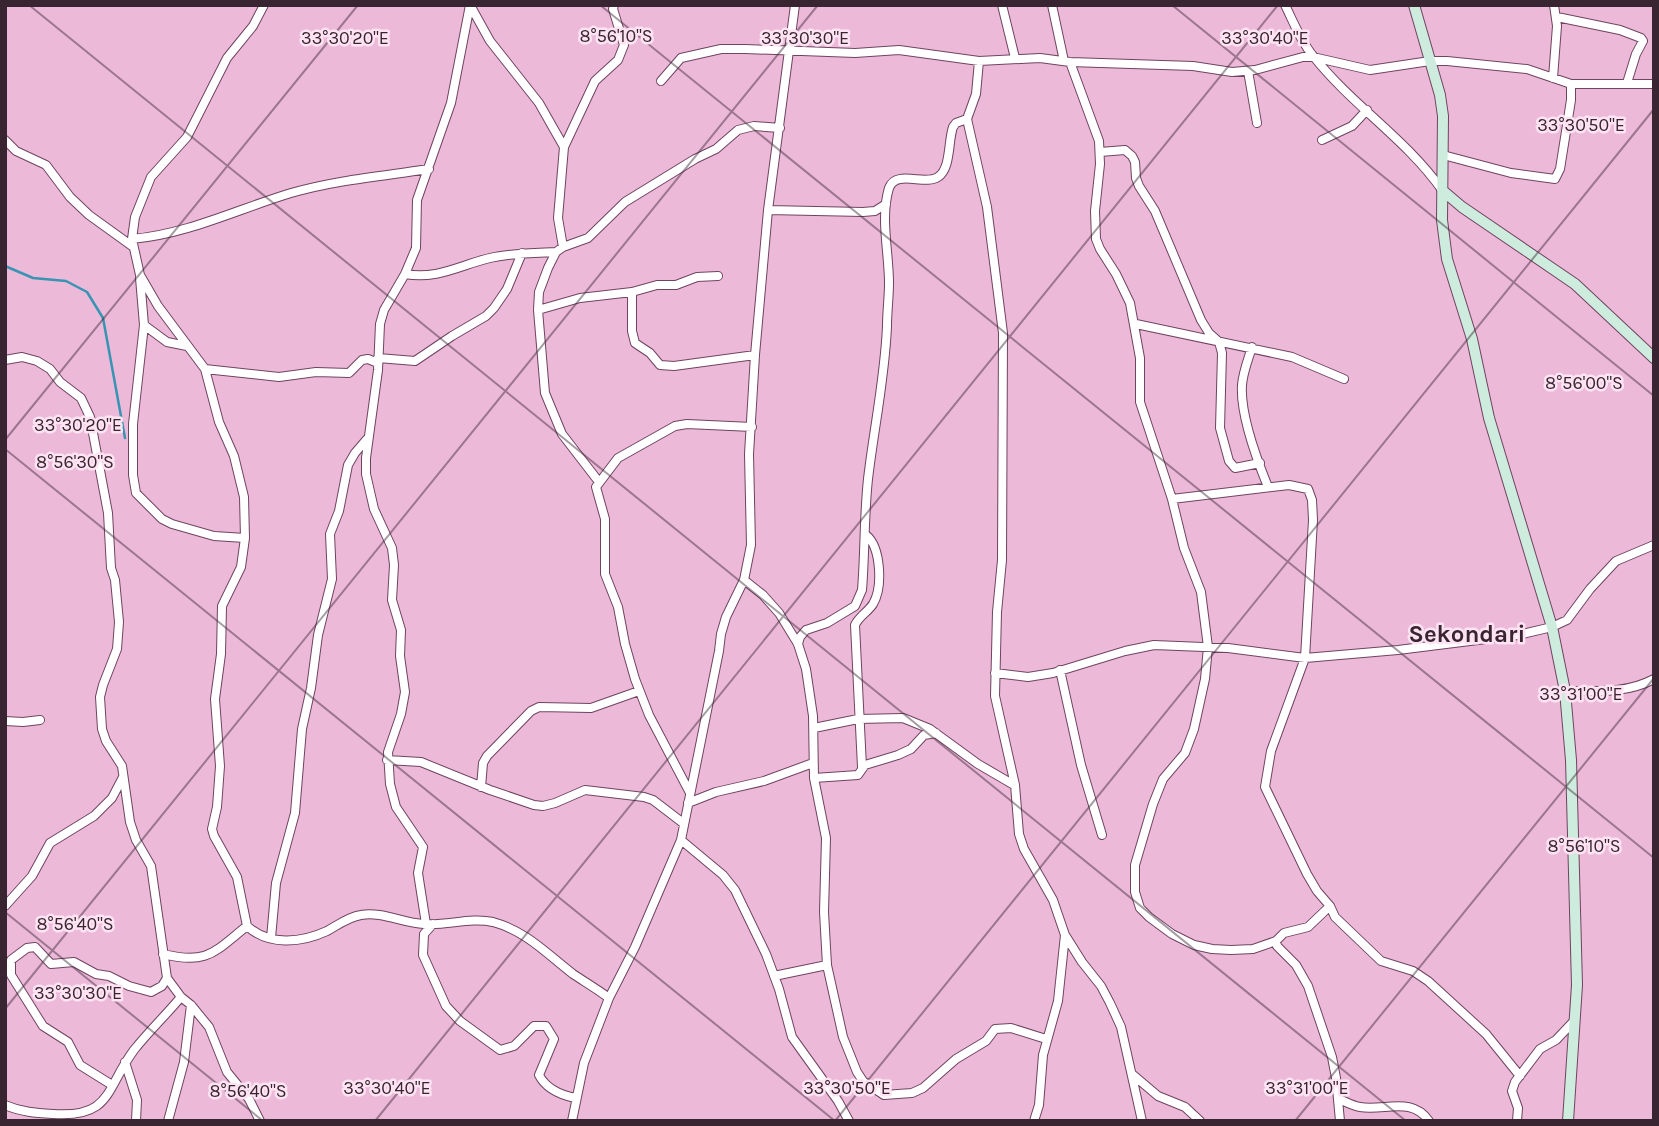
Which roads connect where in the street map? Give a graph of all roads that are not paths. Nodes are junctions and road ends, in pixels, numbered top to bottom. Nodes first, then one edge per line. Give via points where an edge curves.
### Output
1 (264, 5) edge
2 (470, 5) edge
3 (614, 5) edge
4 (795, 5) edge
5 (1002, 5) edge
6 (1052, 5) edge
7 (1285, 5) edge
8 (1414, 5) edge
9 (1555, 5) edge
10 (1556, 17) junction
11 (790, 51) junction
12 (1314, 57) junction
13 (1014, 58) junction
14 (979, 61) junction
15 (1430, 61) junction
16 (1067, 62) junction
17 (1248, 71) junction
18 (1553, 78) junction
19 (660, 80) dead end
20 (1627, 83) junction
21 (1571, 84) junction
22 (1654, 84) edge
23 (1367, 110) junction
24 (967, 118) junction
25 (1257, 123) dead end
26 (780, 128) junction
27 (5, 140) edge
28 (1322, 140) dead end
29 (564, 147) junction
30 (1100, 152) junction
31 (1443, 155) junction
32 (429, 169) junction
33 (1442, 190) junction
34 (886, 204) junction
35 (768, 210) junction
36 (132, 243) junction
37 (560, 250) junction
38 (522, 253) junction
39 (405, 274) junction
40 (140, 275) junction
41 (718, 276) dead end
42 (632, 292) junction
43 (538, 310) junction
44 (1136, 324) junction
45 (144, 325) junction
46 (1219, 342) junction
47 (187, 346) junction
48 (1252, 347) junction
49 (755, 355) junction
50 (1654, 358) edge
51 (5, 360) edge
52 (378, 360) junction
53 (205, 369) junction
54 (1344, 379) dead end
55 (752, 427) junction
56 (368, 438) junction
57 (1260, 463) junction
58 (599, 482) junction
59 (1268, 488) junction
60 (1172, 499) junction
61 (866, 535) junction
62 (245, 538) junction
63 (1654, 545) edge
64 (744, 580) junction
65 (1552, 627) junction
66 (798, 644) junction
67 (1208, 647) junction
68 (1305, 658) junction
69 (1060, 670) junction
70 (995, 673) junction
71 (1654, 679) edge
72 (639, 691) junction
73 (1565, 691) junction
74 (858, 719) junction
75 (40, 720) dead end
76 (5, 721) edge
77 (814, 728) junction
78 (936, 733) junction
79 (387, 760) junction
80 (813, 764) junction
81 (862, 767) junction
82 (124, 776) junction
83 (814, 778) junction
84 (1015, 785) junction
85 (481, 787) junction
86 (689, 800) junction
87 (683, 823) junction
88 (1102, 835) dead end
89 (681, 839) junction
90 (5, 906) edge
91 (1330, 906) junction
92 (430, 924) junction
93 (247, 926) junction
94 (1065, 935) junction
95 (271, 938) junction
96 (1276, 940) junction
97 (163, 954) junction
98 (827, 965) junction
99 (774, 976) junction
100 (167, 978) junction
101 (181, 997) junction
102 (609, 998) junction
103 (191, 1005) junction
104 (1576, 1018) junction
105 (1046, 1039) junction
106 (125, 1062) junction
107 (1132, 1074) junction
108 (1520, 1076) junction
109 (112, 1085) junction
110 (575, 1098) junction
111 (1339, 1098) junction
112 (5, 1105) edge
113 (85, 1113) junction
114 (64, 1118) edge
115 (77, 1121) edge
116 (136, 1121) edge
117 (168, 1121) edge
118 (260, 1121) edge
119 (572, 1121) edge
120 (849, 1121) edge
121 (1034, 1121) edge
122 (1142, 1121) edge
123 (1200, 1121) edge
124 (1340, 1121) edge
125 (1429, 1121) edge
126 (1517, 1121) edge
127 (1568, 1121) edge

1 - 36 street via 227,58 187,137 151,177 137,208
2 - 29 street
2 - 32 street via 457,80
3 - 29 street via 624,45 618,60 595,81
4 - 11 street
5 - 13 street
6 - 16 street
7 - 12 street
8 - 15 street
9 - 10 street
10 - 18 street
10 - 20 street via 1641,38
11 - 14 street via 899,50
11 - 19 street via 731,49 697,54 681,58
11 - 26 street
12 - 15 street via 1370,70
12 - 17 street
12 - 23 street
13 - 14 street
13 - 16 street
14 - 24 street via 976,94
15 - 18 street via 1511,66
15 - 31 street via 1443,116
16 - 17 street
16 - 30 street via 1094,125
17 - 25 street
18 - 21 street
20 - 21 street
20 - 22 street
21 - 31 street via 1555,179
23 - 28 street via 1352,126
23 - 33 street via 1410,149
24 - 34 street via 953,127 939,177 897,179
24 - 70 street via 987,207 1003,333 1002,560
26 - 35 street
26 - 37 street via 738,130 716,149 625,202 588,238
27 - 36 street via 16,151 46,165 89,215
29 - 37 street
30 - 44 street via 1096,239 1124,288
30 - 46 street via 1125,150 1136,162 1139,186 1201,320
31 - 33 street
32 - 36 street via 293,192 202,225
32 - 39 street via 417,200 416,248
33 - 50 street via 1575,284
33 - 65 street via 1447,259
34 - 35 street via 863,212
34 - 61 street via 887,333 868,480
35 - 49 street
36 - 40 street
37 - 38 street
37 - 43 street via 543,278
38 - 39 street via 422,277
38 - 52 street via 507,289 486,316 415,361
39 - 52 street via 380,324
40 - 45 street
40 - 47 street
41 - 42 street
42 - 43 street via 580,298
42 - 49 street via 635,343 660,365
43 - 58 street via 545,393 551,411 562,434
44 - 46 street
44 - 60 street via 1140,402
45 - 47 street via 167,342
45 - 62 street via 133,424 136,493 172,524 214,536
46 - 48 street
46 - 57 street via 1223,363 1219,419 1229,461 1235,468
47 - 53 street
48 - 54 street via 1292,357
48 - 57 street via 1242,395
49 - 55 street
51 - 82 street via 22,357 50,369 81,398 90,417 108,513 119,622 100,716 106,741
52 - 53 street via 362,360 349,373 279,377
52 - 56 street
53 - 62 street via 239,474
55 - 58 street via 675,426 622,455
55 - 64 street via 751,545
56 - 79 street via 370,498 393,555 392,600 401,630 405,685
56 - 95 street via 348,465 330,534 332,579 302,729 295,813 276,883
57 - 59 street
58 - 72 street via 597,493 606,526 603,564
59 - 60 street
59 - 68 street via 1303,486 1311,500
60 - 67 street via 1200,592
61 - 66 street via 859,601 838,617 806,630
61 - 74 street via 877,548 878,572 874,602 855,625
62 - 93 street via 237,578 222,606 215,699 220,766 212,829 237,877
63 - 65 street via 1616,561 1567,620
64 - 66 street via 779,613
64 - 86 street via 720,634
65 - 68 street via 1502,637
65 - 73 street
66 - 77 street
67 - 68 street
67 - 69 street via 1154,645
67 - 96 street via 1194,729 1185,753 1163,779 1153,804 1138,855 1135,892 1149,917 1194,945 1252,949
68 - 91 street via 1271,751 1265,787 1307,874
69 - 70 street via 1028,677
69 - 88 street
70 - 84 street via 995,696
71 - 73 street via 1626,690
72 - 85 street via 591,708 539,707 531,711 487,756
72 - 86 street via 690,793
73 - 104 street via 1571,760
74 - 77 street
74 - 78 street via 903,718
74 - 81 street
75 - 76 street
77 - 80 street
78 - 81 street via 924,736 911,749
78 - 84 street
79 - 85 street via 421,762
79 - 92 street via 394,802 423,848 418,869
80 - 83 street
80 - 86 street
81 - 83 street via 858,775
82 - 90 street via 112,798 94,816 50,843 32,876
82 - 97 street via 130,822 153,875
83 - 98 street via 826,838
84 - 94 street via 1019,834 1053,900
85 - 87 street via 543,806 585,790 644,797
86 - 87 street
87 - 89 street
89 - 99 street via 735,890
89 - 102 street
91 - 96 street via 1308,927
91 - 108 street via 1370,953 1420,975 1455,1005
92 - 95 street via 369,914 305,938
92 - 102 street via 482,920 511,929
92 - 110 street via 424,934 423,954 452,1013 500,1050 514,1046 534,1026 546,1026 554,1039 540,1069 541,1081
93 - 95 street
93 - 97 street via 203,958
94 - 105 street via 1058,1000
94 - 107 street via 1110,1003
96 - 111 street via 1308,986 1332,1057
97 - 100 street
98 - 99 street
98 - 105 street via 850,1056 863,1082 884,1095 923,1088 956,1059 986,1041 995,1029 1011,1028
99 - 120 street via 792,1037
100 - 101 street
100 - 109 street via 151,992 74,962 51,964 35,947 11,960 11,975 44,1026 68,1042 79,1065
101 - 103 street
101 - 106 street
102 - 110 street
103 - 117 street via 184,1062
103 - 118 street via 209,1027 227,1072
104 - 108 street via 1556,1040 1540,1049
104 - 127 street
105 - 121 street
106 - 109 street
106 - 116 street via 137,1100
107 - 122 street
107 - 123 street
108 - 126 street via 1512,1091
109 - 113 street via 101,1103
110 - 119 street
111 - 124 street
111 - 125 street via 1357,1107 1413,1107
112 - 114 street
113 - 114 street
113 - 115 street

